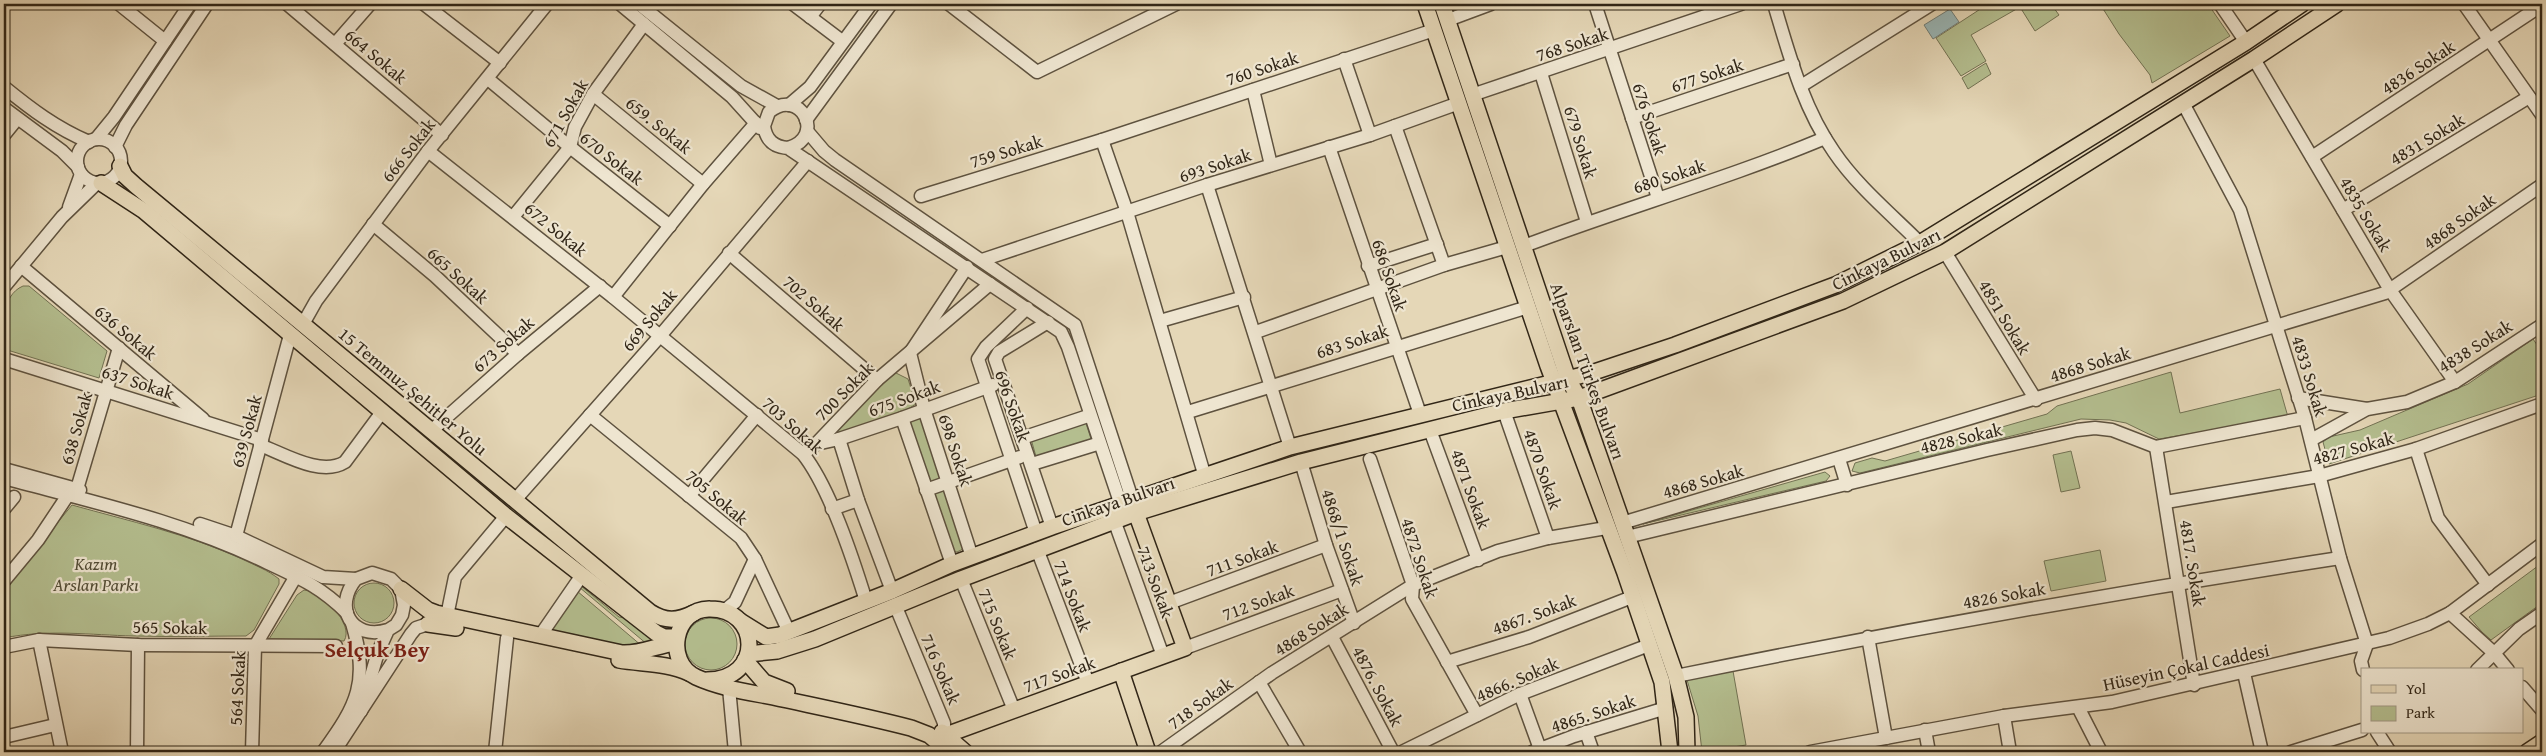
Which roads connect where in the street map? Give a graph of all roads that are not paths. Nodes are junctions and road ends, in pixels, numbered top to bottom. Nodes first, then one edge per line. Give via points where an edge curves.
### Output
1 (119, 4) edge
2 (190, 4) edge
3 (207, 4) edge
4 (287, 4) edge
5 (370, 4) edge
6 (424, 4) edge
7 (547, 4) edge
8 (620, 4) edge
9 (639, 4) edge
10 (793, 4) edge
11 (820, 4) edge
12 (870, 4) edge
13 (891, 4) edge
14 (949, 4) edge
15 (1176, 4) edge
16 (1425, 4) edge
17 (1442, 4) edge
18 (1491, 4) edge
19 (1595, 4) edge
20 (1741, 4) edge
21 (1774, 4) edge
22 (1932, 4) edge
23 (2220, 4) edge
24 (2302, 4) edge
25 (2337, 4) edge
26 (2464, 4) edge
27 (2542, 5) edge
28 (810, 17) junction
29 (1448, 20) junction
30 (644, 24) junction
31 (1434, 30) junction
32 (2490, 40) junction
33 (165, 41) junction
34 (842, 41) junction
35 (2246, 42) junction
36 (334, 44) junction
37 (1610, 50) junction
38 (2254, 59) junction
39 (1344, 60) junction
40 (500, 63) junction
41 (1793, 64) junction
42 (1541, 73) junction
43 (488, 79) junction
44 (4, 86) edge
45 (1801, 86) junction
46 (1253, 90) junction
47 (593, 94) junction
48 (2529, 97) junction
49 (1465, 99) junction
50 (2183, 103) junction
51 (783, 106) junction
52 (4, 108) edge
53 (2542, 115) edge
54 (1632, 118) junction
55 (17, 119) junction
56 (756, 123) junction
57 (806, 125) junction
58 (1396, 126) junction
59 (4, 135) edge
60 (442, 135) junction
61 (1370, 135) junction
62 (1825, 138) junction
63 (769, 140) junction
64 (1102, 140) junction
65 (93, 141) junction
66 (115, 147) junction
67 (570, 147) junction
68 (1329, 147) junction
69 (788, 148) junction
70 (428, 151) junction
71 (2312, 158) junction
72 (808, 161) junction
73 (1272, 165) junction
74 (120, 166) junction
75 (79, 170) junction
76 (99, 183) junction
77 (703, 184) junction
78 (1208, 185) junction
79 (2542, 185) edge
80 (921, 196) dead end
81 (1658, 198) junction
82 (2343, 210) junction
83 (68, 212) junction
84 (1127, 212) junction
85 (513, 217) junction
86 (1587, 222) junction
87 (373, 224) junction
88 (670, 226) junction
89 (1920, 243) junction
90 (1437, 244) junction
91 (1524, 246) junction
92 (1507, 247) junction
93 (729, 252) junction
94 (1945, 252) junction
95 (982, 260) junction
96 (21, 266) junction
97 (1368, 266) junction
98 (1444, 266) junction
99 (966, 267) junction
100 (990, 284) junction
101 (600, 286) junction
102 (4, 287) edge
103 (1376, 290) junction
104 (2390, 290) junction
105 (613, 297) junction
106 (1244, 297) junction
107 (1528, 306) junction
108 (1027, 308) junction
109 (1160, 321) junction
110 (1048, 322) junction
111 (302, 324) junction
112 (2276, 324) junction
113 (2540, 330) edge
114 (1256, 332) junction
115 (290, 335) junction
116 (660, 336) junction
117 (1396, 346) junction
118 (119, 348) junction
119 (910, 353) junction
120 (518, 354) junction
121 (4, 360) edge
122 (877, 380) junction
123 (1002, 381) junction
124 (1562, 381) junction
125 (2455, 382) junction
126 (1271, 386) junction
127 (1615, 386) junction
128 (987, 387) junction
129 (105, 390) junction
130 (1579, 398) junction
131 (2298, 398) junction
132 (2036, 400) junction
133 (1561, 402) junction
134 (2542, 404) edge
135 (924, 409) junction
136 (2367, 409) junction
137 (1504, 411) junction
138 (382, 412) junction
139 (1188, 412) junction
140 (1420, 414) junction
141 (590, 415) junction
142 (757, 415) junction
143 (1088, 416) dead end
144 (902, 418) junction
145 (2305, 418) junction
146 (209, 424) junction
147 (1430, 430) junction
148 (431, 431) junction
149 (1590, 432) junction
150 (1022, 438) junction
151 (838, 439) junction
152 (2311, 440) junction
153 (261, 443) junction
154 (816, 444) junction
155 (1096, 444) dead end
156 (1290, 447) junction
157 (2156, 447) junction
158 (2416, 449) junction
159 (803, 454) junction
160 (1029, 459) junction
161 (1370, 459) dead end
162 (1838, 459) junction
163 (1012, 460) junction
164 (1301, 462) junction
165 (4, 469) edge
166 (2319, 476) junction
167 (1205, 477) junction
168 (4, 478) edge
169 (948, 483) junction
170 (1847, 484) junction
171 (926, 490) junction
172 (72, 492) junction
173 (689, 496) junction
174 (14, 498) dead end
175 (515, 500) junction
176 (858, 500) junction
177 (2166, 502) junction
178 (832, 509) junction
179 (4, 510) edge
180 (1126, 511) junction
181 (506, 516) junction
182 (1052, 527) junction
183 (1606, 528) junction
184 (1625, 530) junction
185 (1036, 533) junction
186 (236, 536) junction
187 (1548, 538) junction
188 (2542, 544) edge
189 (1326, 545) junction
190 (1037, 549) junction
191 (972, 557) junction
192 (2340, 558) junction
193 (755, 559) junction
194 (1478, 560) junction
195 (952, 564) junction
196 (582, 575) junction
197 (296, 576) junction
198 (356, 579) junction
199 (961, 579) junction
200 (4, 581) edge
201 (2178, 583) junction
202 (2488, 585) junction
203 (1413, 586) junction
204 (401, 589) junction
205 (1342, 590) junction
206 (892, 591) junction
207 (1632, 597) junction
208 (866, 601) junction
209 (1169, 603) junction
210 (896, 607) junction
211 (724, 611) junction
212 (694, 613) junction
213 (2450, 613) junction
214 (2542, 613) edge
215 (447, 616) junction
216 (349, 618) junction
217 (740, 621) junction
218 (1354, 623) junction
219 (428, 624) junction
220 (392, 628) junction
221 (790, 632) junction
222 (540, 636) junction
223 (1332, 637) junction
224 (1868, 637) junction
225 (508, 638) junction
226 (40, 640) junction
227 (676, 640) junction
228 (138, 644) junction
229 (2367, 644) junction
230 (1650, 645) junction
231 (4, 646) edge
232 (255, 646) junction
233 (336, 646) dead end
234 (1185, 648) junction
235 (2494, 653) junction
236 (1163, 656) junction
237 (747, 657) junction
238 (1447, 662) junction
239 (2363, 668) edge
240 (2479, 668) edge
241 (2506, 668) edge
242 (1121, 671) junction
243 (2244, 673) junction
244 (690, 674) junction
245 (1676, 676) junction
246 (707, 680) junction
247 (1259, 682) junction
248 (1088, 683) junction
249 (2194, 685) junction
250 (729, 688) junction
251 (2524, 689) edge
252 (1520, 694) junction
253 (2078, 707) junction
254 (1666, 708) junction
255 (1014, 710) junction
256 (2542, 710) edge
257 (361, 711) junction
258 (1477, 714) junction
259 (2004, 716) junction
260 (55, 725) junction
261 (1925, 730) junction
262 (2361, 730) edge
263 (1586, 732) junction
264 (2378, 734) edge
265 (4, 737) edge
266 (1886, 738) junction
267 (2542, 742) edge
268 (333, 746) edge
269 (945, 747) edge
270 (1851, 748) edge
271 (1536, 751) edge
272 (62, 752) edge
273 (137, 752) edge
274 (252, 752) edge
275 (323, 752) edge
276 (496, 752) edge
277 (735, 752) edge
278 (965, 752) edge
279 (1148, 752) edge
280 (1161, 752) edge
281 (1300, 752) edge
282 (1393, 752) edge
283 (1402, 752) edge
284 (1592, 752) edge
285 (1670, 752) edge
286 (1687, 752) edge
287 (1810, 752) edge
288 (1929, 752) edge
289 (2010, 752) edge
290 (2101, 752) edge
291 (2262, 752) edge
292 (2291, 752) edge
293 (2390, 752) edge
294 (2527, 752) edge

1 - 33 street
2 - 33 street
3 - 66 street via 126,125
4 - 36 street, 664 Sokak
5 - 36 street
6 - 40 street
7 - 40 street, 666 Sokak
8 - 30 street
9 - 51 street via 740,86
10 - 28 street
11 - 28 street
12 - 34 street
13 - 57 street
14 - 15 street via 1036,72
16 - 31 main road, Alparslan Türkeş Bulvarı
17 - 29 main road, Alparslan Türkeş Bulvarı
18 - 29 street
19 - 37 street, 676 Sokak
20 - 37 street, 768 Sokak
21 - 41 street
22 - 45 street
23 - 35 street
24 - 35 main road, Cinkaya Bulvarı
25 - 38 main road, Cinkaya Bulvarı
26 - 32 street
27 - 32 street, 4836 Sokak
28 - 34 street
29 - 49 main road, Alparslan Türkeş Bulvarı
30 - 47 street, 671 Sokak
30 - 56 street via 732,97
31 - 39 street, 760 Sokak
31 - 49 main road, Alparslan Türkeş Bulvarı
32 - 48 street
32 - 71 street, 4836 Sokak
33 - 65 street via 114,117
34 - 51 street via 810,87
35 - 89 main road, Cinkaya Bulvarı
36 - 60 street, 664 Sokak
37 - 42 street, 768 Sokak
37 - 54 street, 676 Sokak
38 - 50 main road, Cinkaya Bulvarı
38 - 71 street, 4835 Sokak
39 - 46 street, 760 Sokak
39 - 61 street
40 - 43 street, 666 Sokak
41 - 45 street
41 - 54 street, 677 Sokak
42 - 49 street, 768 Sokak
42 - 86 street, 679 Sokak
43 - 60 street, 666 Sokak
43 - 67 street, 670 Sokak
44 - 65 street via 46,120
45 - 62 street
46 - 64 street, 760 Sokak
46 - 73 street
47 - 67 street, 671 Sokak via 575,127
47 - 77 street, 659. Sokak
48 - 53 street
48 - 82 street, 4831 Sokak
49 - 58 street, 693 Sokak
49 - 91 main road, Alparslan Türkeş Bulvarı
49 - 92 main road, Alparslan Türkeş Bulvarı
50 - 94 main road, Cinkaya Bulvarı
50 - 112 street, 4833 Sokak via 2240,210
51 - 57 street via 802,112
51 - 63 street via 769,112 765,119
52 - 55 street
54 - 81 street, 676 Sokak
55 - 59 street
55 - 75 street via 62,150
56 - 63 street
56 - 77 street
57 - 69 street via 800,142
57 - 95 street via 824,151 835,160
58 - 61 street, 693 Sokak
58 - 90 street
60 - 70 street, 666 Sokak
61 - 68 street, 693 Sokak
62 - 81 street, 680 Sokak via 1774,159
62 - 89 street via 1848,170
63 - 69 street
64 - 80 street, 759 Sokak
64 - 84 street
65 - 66 street via 103,140
65 - 75 street via 79,152
66 - 74 street via 119,152
67 - 85 street, 671 Sokak
67 - 88 street, 670 Sokak
68 - 73 street, 693 Sokak
68 - 97 street, 686 Sokak
69 - 72 street
70 - 85 street, 672 Sokak
70 - 87 street, 666 Sokak
71 - 82 street, 4835 Sokak
72 - 93 street, 669 Sokak
72 - 99 street
73 - 78 street, 693 Sokak
74 - 76 street via 113,178
74 - 111 main road, 15 Temmuz Şehitler Yolu via 132,182
75 - 76 street via 86,179
75 - 83 street
76 - 83 street
76 - 115 main road, 15 Temmuz Şehitler Yolu via 136,204
77 - 88 street
78 - 84 street, 693 Sokak
78 - 106 street
79 - 104 street, 4868 Sokak
81 - 86 street, 680 Sokak
82 - 104 street, 4835 Sokak
83 - 96 street
84 - 95 street, 693 Sokak
84 - 109 street
85 - 101 street, 672 Sokak
86 - 91 street, 680 Sokak
87 - 111 street, 666 Sokak
87 - 120 street, 665 Sokak via 435,276
88 - 105 street
89 - 124 main road, Cinkaya Bulvarı via 1835,285 1675,345
90 - 97 street
90 - 98 street
91 - 124 main road, Alparslan Türkeş Bulvarı
92 - 98 street
92 - 107 main road, Alparslan Türkeş Bulvarı
93 - 116 street, 669 Sokak
93 - 122 street, 702 Sokak
94 - 127 main road, Cinkaya Bulvarı via 1843,302
94 - 132 street, 4851 Sokak
95 - 180 street via 1075,325
96 - 102 street
96 - 118 street, 636 Sokak
97 - 103 street, 686 Sokak
98 - 103 street
99 - 100 street
99 - 119 street, 700 Sokak
100 - 108 street
100 - 119 street, 700 Sokak
101 - 105 street, 672 Sokak
101 - 120 street, 673 Sokak
103 - 114 street
103 - 117 street, 686 Sokak
104 - 112 street, 4868 Sokak
104 - 125 street, 4835 Sokak
105 - 116 street, 672 Sokak
106 - 109 street
106 - 114 street
107 - 117 street, 683 Sokak
107 - 124 main road, Alparslan Türkeş Bulvarı
108 - 110 street
108 - 128 street, 696 Sokak via 979,356
109 - 139 street
110 - 123 street, 696 Sokak via 996,355
110 - 180 street via 1060,332 1068,347
111 - 148 main road, 15 Temmuz Şehitler Yolu
112 - 131 street, 4833 Sokak
112 - 132 street, 4868 Sokak
113 - 125 street, 4838 Sokak
114 - 126 street
115 - 138 main road, 15 Temmuz Şehitler Yolu
115 - 153 street, 639 Sokak
116 - 141 street, 669 Sokak
116 - 142 street, 703 Sokak
117 - 126 street, 683 Sokak
117 - 140 street, 686 Sokak
118 - 129 street, 638 Sokak
118 - 146 street, 636 Sokak
119 - 122 street, 700 Sokak
119 - 135 street, 698 Sokak
120 - 148 street, 673 Sokak
121 - 129 street, 637 Sokak
122 - 154 street, 700 Sokak
123 - 128 street, 675 Sokak
123 - 150 street, 696 Sokak
124 - 130 main road, Alparslan Türkeş Bulvarı
124 - 133 main road, Alparslan Türkeş Bulvarı
124 - 140 main road, Cinkaya Bulvarı
125 - 136 street, 4838 Sokak via 2407,402
126 - 139 street, 683 Sokak
126 - 156 street
127 - 130 main road, Cinkaya Bulvarı
127 - 149 main road via 1596,400 1591,412
128 - 135 street, 675 Sokak
128 - 163 street, 696 Sokak
129 - 146 street, 637 Sokak
129 - 172 street, 638 Sokak
130 - 133 main road, Cinkaya Bulvarı
130 - 149 main road, Alparslan Türkeş Bulvarı
131 - 136 street, 4838 Sokak
131 - 145 street, 4833 Sokak
132 - 162 street, 4868 Sokak
133 - 137 main road, Cinkaya Bulvarı
133 - 183 main road, Alparslan Türkeş Bulvarı
134 - 158 street, 4827 Sokak
135 - 144 street, 675 Sokak
135 - 169 street, 698 Sokak
136 - 152 street, 4838 Sokak
137 - 147 main road, Cinkaya Bulvarı
137 - 187 street, 4870 Sokak
138 - 153 street, 637 Sokak via 340,465 315,466
138 - 181 main road, 15 Temmuz Şehitler Yolu
139 - 167 street
140 - 156 main road, Cinkaya Bulvarı
141 - 173 street, 705 Sokak
141 - 175 street, 669 Sokak
142 - 159 street, 703 Sokak
142 - 173 street
143 - 150 street
144 - 151 street, 675 Sokak
144 - 171 street
145 - 152 street, 4833 Sokak
145 - 157 street
146 - 153 street, 637 Sokak
147 - 164 main road, Cinkaya Bulvarı
147 - 194 street, 4871 Sokak
148 - 175 main road, 15 Temmuz Şehitler Yolu
149 - 184 main road, Alparslan Türkeş Bulvarı
150 - 160 street, 696 Sokak
151 - 154 street, 675 Sokak
151 - 176 street
152 - 166 street, 4833 Sokak
153 - 186 street, 639 Sokak
154 - 159 street, 700 Sokak
155 - 160 street
156 - 167 main road, Cinkaya Bulvarı
157 - 170 street, 4828 Sokak via 2112,430 2095,428
157 - 177 street, 4817. Sokak
158 - 166 street, 4827 Sokak
158 - 202 street via 2438,518
159 - 178 street, 703 Sokak via 815,470
160 - 163 street
160 - 182 street, 696 Sokak
161 - 203 street, 4872 Sokak
162 - 170 street
162 - 184 street, 4868 Sokak
163 - 169 street
163 - 185 street, 696 Sokak
164 - 180 main road, Cinkaya Bulvarı
164 - 189 street, 4868/1 Sokak
165 - 172 street
166 - 177 street, 4827 Sokak
166 - 192 street, 4833 Sokak
167 - 180 main road, Cinkaya Bulvarı
168 - 172 street
169 - 171 street
169 - 191 street, 698 Sokak
170 - 184 street, 4828 Sokak
171 - 195 street
172 - 186 street
172 - 197 street via 226,542
172 - 200 street, 638 Sokak
173 - 193 street, 705 Sokak via 741,538
174 - 179 street
175 - 212 main road, 15 Temmuz Şehitler Yolu via 650,612 673,620
176 - 178 street
176 - 206 street
177 - 201 street, 4817. Sokak
178 - 208 street, 703 Sokak
180 - 182 main road, Cinkaya Bulvarı
180 - 190 main road, Cinkaya Bulvarı
180 - 209 main road, 713 Sokak
180 - 236 street, 713 Sokak
181 - 196 main road, 15 Temmuz Şehitler Yolu
181 - 215 street via 456,576
182 - 185 main road, Cinkaya Bulvarı
183 - 187 street, 4868 Sokak
183 - 207 main road, Alparslan Türkeş Bulvarı
184 - 245 main road, Alparslan Türkeş Bulvarı
185 - 191 main road, Cinkaya Bulvarı
186 - 198 street via 323,578
187 - 194 street, 4868 Sokak via 1498,551
188 - 202 street, Hüseyin Çokal Caddesi
189 - 205 street, 4868/1 Sokak
189 - 209 street, 711 Sokak
190 - 199 main road, Cinkaya Bulvarı
190 - 248 street, 714 Sokak
191 - 195 main road, Cinkaya Bulvarı
192 - 201 street, 4826 Sokak
192 - 229 street, 4833 Sokak
193 - 211 street via 735,602
193 - 221 street, 705 Sokak
194 - 203 street, 4868 Sokak
195 - 206 main road, Cinkaya Bulvarı
196 - 222 street
196 - 227 main road, 15 Temmuz Şehitler Yolu via 656,633
197 - 216 street via 326,592
197 - 232 street, 564 Sokak
198 - 204 street via 372,573 382,574
198 - 216 street via 345,596 344,606
199 - 210 main road, Cinkaya Bulvarı
199 - 255 street, 715 Sokak
201 - 224 street, 4826 Sokak
201 - 249 street, 4817. Sokak
202 - 213 street, Hüseyin Çokal Caddesi
203 - 218 street, 4868 Sokak
203 - 238 street, 4872 Sokak via 1412,599
204 - 215 main road via 428,610
204 - 220 street via 404,605
205 - 218 street, 4868/1 Sokak
205 - 234 street, 712 Sokak
206 - 208 main road, Cinkaya Bulvarı
207 - 230 main road, Alparslan Türkeş Bulvarı
207 - 238 street, 4867. Sokak via 1529,636
208 - 221 main road, Cinkaya Bulvarı
209 - 234 main road, 713 Sokak
210 - 237 main road, Cinkaya Bulvarı via 815,640
210 - 269 street, 716 Sokak via 942,715
211 - 212 main road via 707,608
211 - 217 main road
212 - 227 main road via 683,623
213 - 229 street, Hüseyin Çokal Caddesi via 2428,624
213 - 235 street
214 - 235 street via 2518,629
215 - 222 main road
216 - 220 street via 368,633
216 - 268 street via 358,646 360,683 352,709
217 - 221 main road, Cinkaya Bulvarı via 766,637
217 - 237 main road via 749,640
218 - 223 street, 4868 Sokak
219 - 220 street
219 - 225 main road
219 - 257 street via 416,628 411,634
220 - 257 street via 378,652
222 - 227 main road via 632,654
223 - 247 street, 4868 Sokak
223 - 282 street, 4876. Sokak
224 - 245 street, 4826 Sokak
224 - 266 street
225 - 244 main road via 642,664 665,665
225 - 276 street
226 - 228 street, 565 Sokak
226 - 231 street, 565 Sokak
226 - 260 street
227 - 244 main road via 681,663
228 - 232 street, 565 Sokak
228 - 273 street
229 - 239 street, 4833 Sokak via 2361,660
229 - 243 street, Hüseyin Çokal Caddesi
230 - 252 street, 4866. Sokak
230 - 254 main road, Alparslan Türkeş Bulvarı via 1662,682
232 - 233 street, 565 Sokak
232 - 274 street, 564 Sokak
234 - 236 main road, 717 Sokak
235 - 240 street
235 - 241 street
236 - 242 main road, 717 Sokak
237 - 246 main road via 742,667 731,676
237 - 269 main road via 760,679 769,685 922,722
238 - 258 street, 4872 Sokak
242 - 248 main road, 717 Sokak
242 - 279 main road
243 - 249 street, Hüseyin Çokal Caddesi
243 - 291 street
244 - 246 main road
245 - 286 main road, Alparslan Türkeş Bulvarı via 1686,717
246 - 250 main road
247 - 280 street, 718 Sokak
247 - 281 street
248 - 255 main road, 717 Sokak
249 - 253 street, Hüseyin Çokal Caddesi
250 - 269 main road via 911,728 929,734
250 - 277 street
251 - 256 street
252 - 258 street, 4866. Sokak
252 - 271 street
253 - 259 street, Hüseyin Çokal Caddesi
253 - 290 street
254 - 263 street, 4865. Sokak
254 - 285 main road, Alparslan Türkeş Bulvarı
255 - 269 main road, 717 Sokak
257 - 268 street
258 - 283 street, 4866. Sokak
259 - 261 street, Hüseyin Çokal Caddesi
259 - 289 street
260 - 265 street
260 - 272 street
261 - 266 street, Hüseyin Çokal Caddesi
261 - 288 street
262 - 292 street
263 - 271 street, 4865. Sokak
263 - 284 street
264 - 293 street
266 - 270 street, Hüseyin Çokal Caddesi
267 - 294 main road
268 - 275 street
269 - 278 main road
270 - 287 street, Hüseyin Çokal Caddesi

